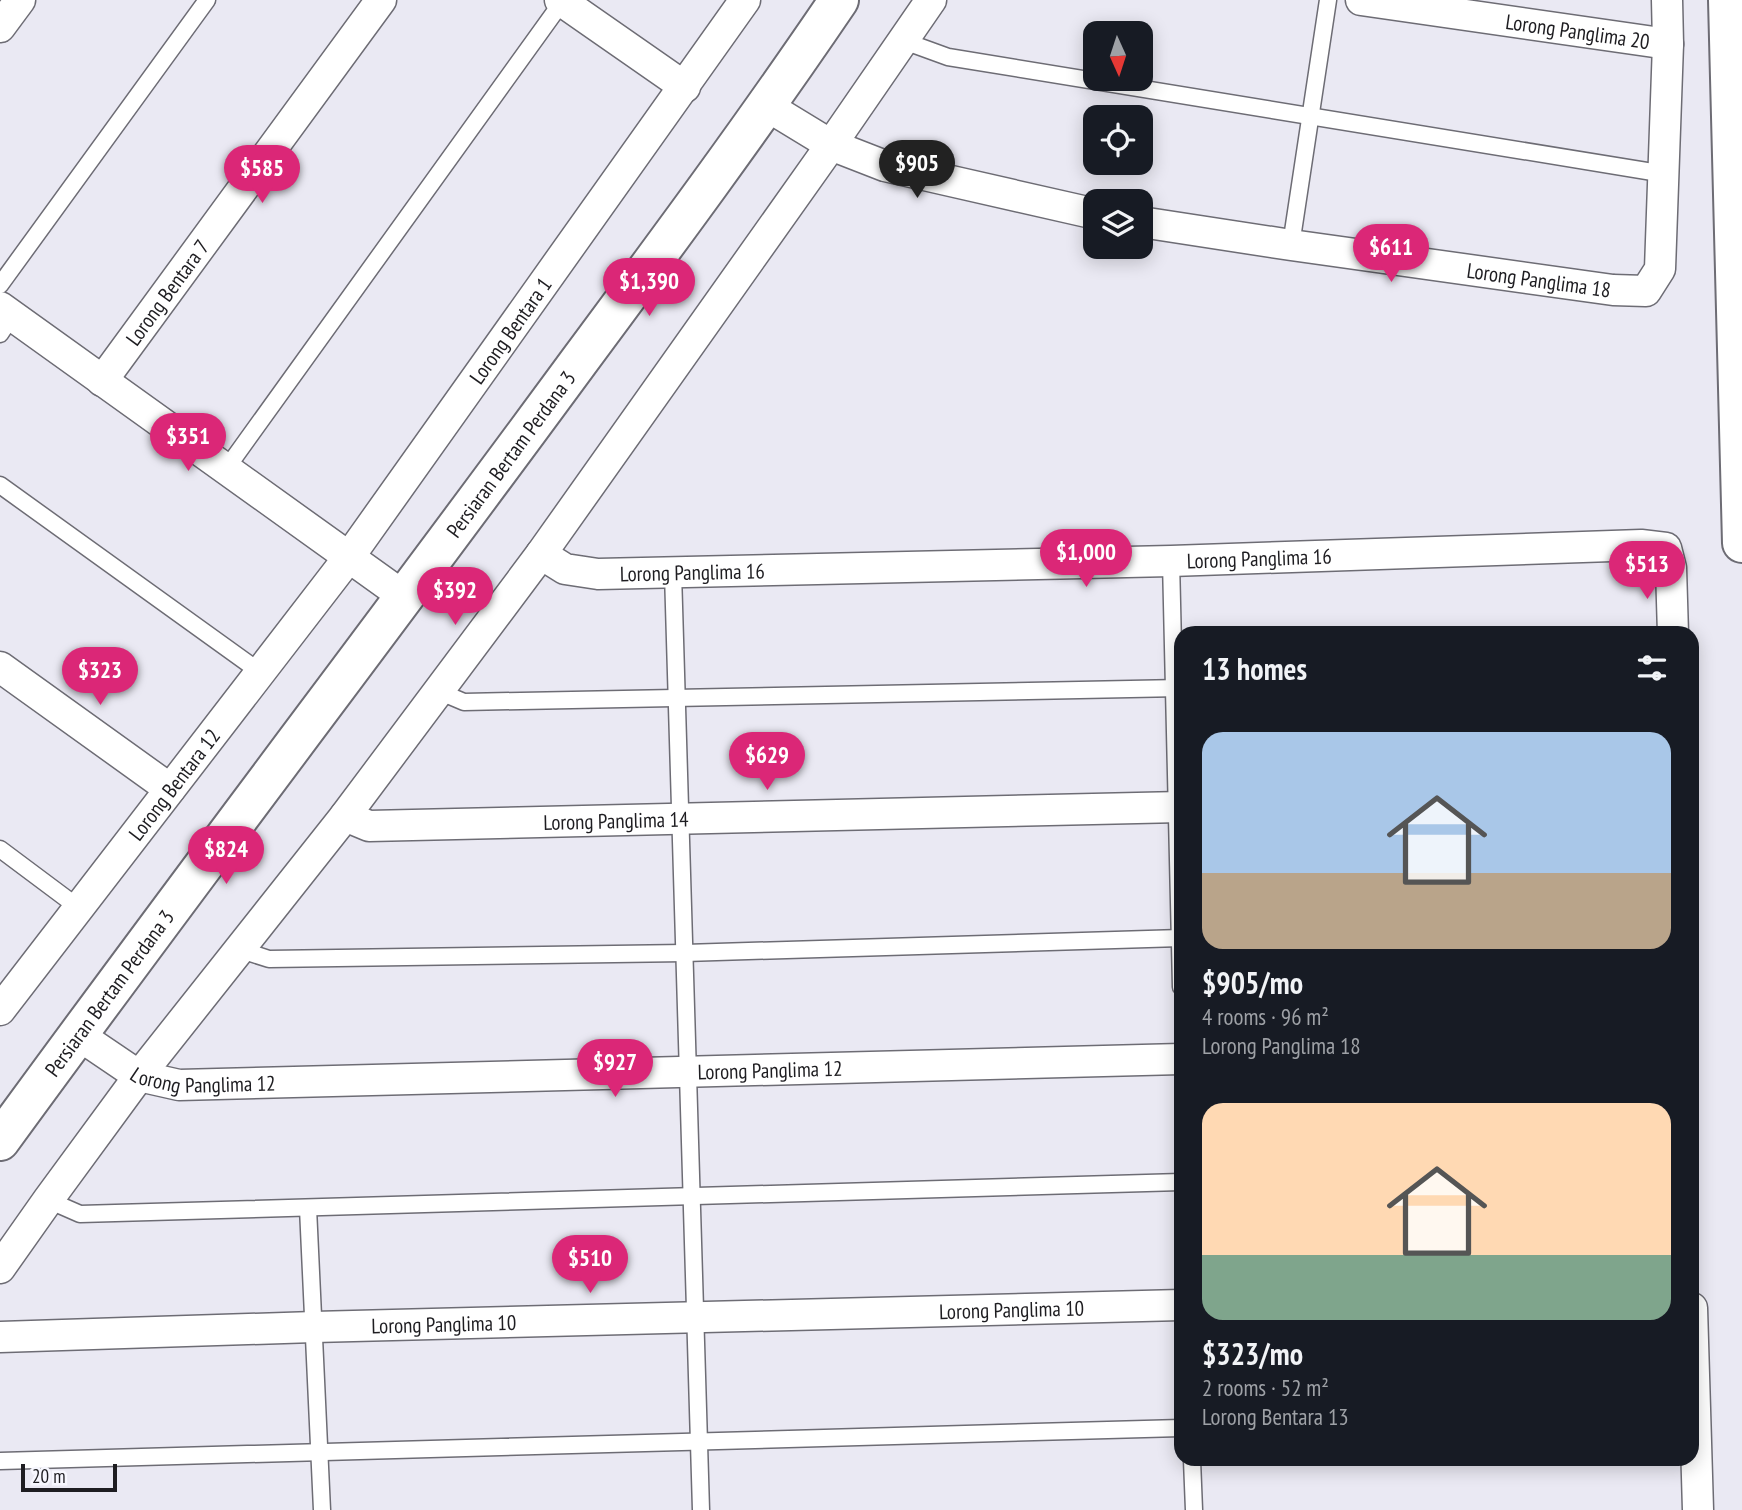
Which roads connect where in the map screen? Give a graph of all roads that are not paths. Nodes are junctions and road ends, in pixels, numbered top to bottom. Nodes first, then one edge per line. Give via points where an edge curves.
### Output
1 (20, 0) edge
2 (207, 0) edge
3 (381, 0) edge
4 (746, 0) edge
5 (839, 0) edge
6 (931, 0) edge
7 (1328, 0) edge
8 (1361, 0) edge
9 (1667, 0) edge
10 (1728, 0) edge
11 (561, 1) edge
12 (0, 27) edge
13 (904, 41) junction
14 (1668, 44) junction
15 (685, 87) junction
16 (767, 106) junction
17 (1311, 117) junction
18 (831, 145) junction
19 (1665, 174) junction
20 (1083, 211) edge
21 (1153, 224) edge
22 (1291, 246) junction
23 (0, 285) edge
24 (4, 319) edge
25 (102, 381) junction
26 (226, 469) junction
27 (0, 485) edge
28 (1742, 543) edge
29 (541, 554) junction
30 (349, 557) junction
31 (1171, 561) junction
32 (673, 573) junction
33 (406, 598) junction
34 (1175, 626) edge
35 (1672, 626) edge
36 (0, 667) edge
37 (260, 672) junction
38 (1174, 688) edge
39 (438, 691) junction
40 (678, 696) junction
41 (170, 789) junction
42 (1174, 807) edge
43 (345, 816) junction
44 (681, 819) junction
45 (0, 849) edge
46 (79, 908) junction
47 (1174, 938) edge
48 (241, 950) junction
49 (685, 953) junction
50 (0, 1010) edge
51 (77, 1034) junction
52 (1174, 1059) edge
53 (688, 1072) junction
54 (139, 1076) junction
55 (0, 1141) edge
56 (1174, 1182) edge
57 (692, 1196) junction
58 (48, 1200) junction
59 (308, 1208) junction
60 (0, 1268) edge
61 (1174, 1305) edge
62 (695, 1318) junction
63 (314, 1326) junction
64 (0, 1337) edge
65 (1174, 1428) edge
66 (699, 1442) junction
67 (320, 1453) junction
68 (0, 1461) edge
69 (1192, 1466) edge
70 (1696, 1466) edge
71 (322, 1510) edge
72 (701, 1510) edge
73 (1194, 1510) edge
74 (1698, 1510) edge

1 - 12 street
2 - 23 lane
3 - 25 street, Lorong Bentara 7
4 - 15 street, Lorong Bentara 1
5 - 16 street, Persiaran Bertam Perdana 3
6 - 13 street
7 - 17 lane
8 - 14 street, Lorong Panglima 20
9 - 14 street
10 - 28 street
11 - 15 street
11 - 26 lane
13 - 17 lane via 948,57
13 - 18 street
14 - 19 street
15 - 30 street, Lorong Bentara 1
16 - 18 street
16 - 33 street, Persiaran Bertam Perdana 3
17 - 19 lane
17 - 22 lane
18 - 20 street via 885,166
18 - 29 street
19 - 22 street, Lorong Panglima 18 via 1660,269 1646,291
21 - 22 street, Lorong Panglima 18
24 - 25 street
25 - 26 street
26 - 30 street
27 - 37 lane
29 - 32 street, Lorong Panglima 16 via 565,569
29 - 39 street
30 - 33 street
30 - 37 street, Lorong Bentara 12
31 - 32 street, Lorong Panglima 16
31 - 34 lane
31 - 35 street, Lorong Panglima 16 via 1641,545 1665,548 1671,568
32 - 40 lane
33 - 51 street, Persiaran Bertam Perdana 3
36 - 41 street
37 - 41 street, Lorong Bentara 12
38 - 40 lane
39 - 40 lane via 464,702
39 - 43 street
40 - 44 lane
41 - 46 street, Lorong Bentara 12
42 - 44 street, Lorong Panglima 14
43 - 44 street, Lorong Panglima 14 via 369,826
43 - 48 street
44 - 49 lane
45 - 46 lane
46 - 50 street, Lorong Bentara 12
47 - 49 lane
48 - 49 lane via 269,959
48 - 54 street
49 - 53 lane
51 - 54 street, Lorong Panglima 12
51 - 55 street, Persiaran Bertam Perdana 3
52 - 53 street, Lorong Panglima 12
53 - 54 street, Lorong Panglima 12 via 179,1086
53 - 57 lane
54 - 58 street
56 - 57 lane
57 - 59 lane
57 - 62 lane
58 - 59 lane via 80,1214
58 - 60 street
59 - 63 lane
61 - 62 street, Lorong Panglima 10
62 - 63 street, Lorong Panglima 10
62 - 66 lane
63 - 64 street, Lorong Panglima 10
63 - 67 lane
65 - 66 lane
66 - 67 lane
66 - 72 lane
67 - 68 lane
67 - 71 lane
69 - 73 lane
70 - 74 street

